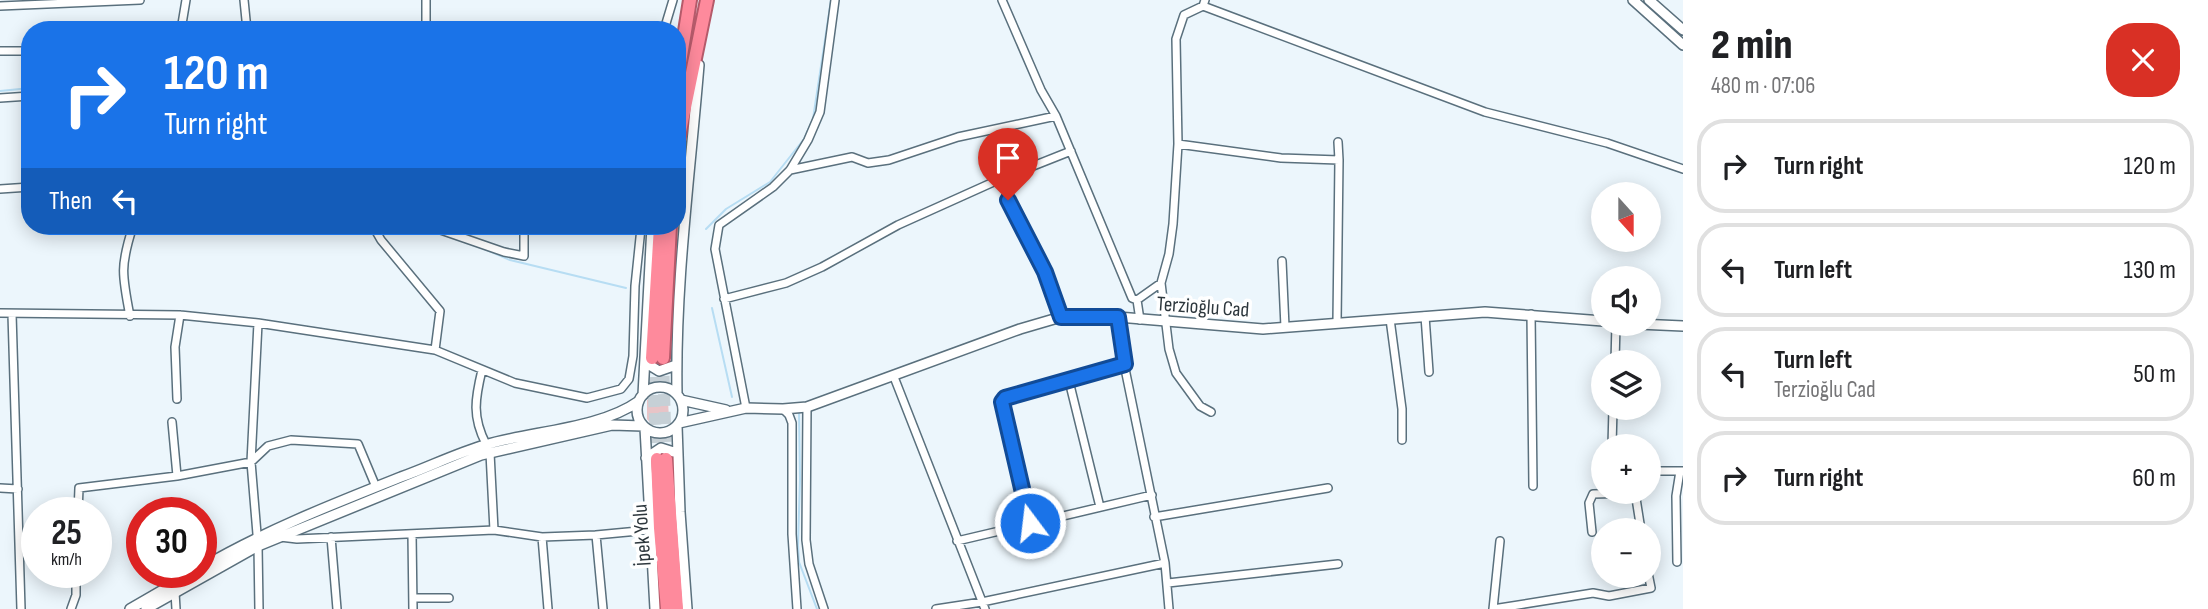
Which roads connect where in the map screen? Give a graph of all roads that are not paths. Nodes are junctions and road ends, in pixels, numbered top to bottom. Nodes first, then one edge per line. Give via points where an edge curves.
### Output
1 (140, 0) edge
2 (186, 0) edge
3 (244, 0) edge
4 (426, 0) edge
5 (673, 0) edge
6 (690, 0) edge
7 (707, 0) edge
8 (835, 0) edge
9 (1002, 0) edge
10 (1633, 0) edge
11 (1649, 0) edge
12 (49, 2) edge
13 (1204, 3) edge
14 (0, 6) edge
15 (182, 21) edge
16 (246, 21) edge
17 (426, 21) edge
18 (667, 21) edge
19 (686, 23) edge
20 (702, 27) junction
21 (1683, 30) edge
22 (1683, 45) edge
23 (0, 51) edge
24 (21, 51) edge
25 (21, 97) edge
26 (0, 98) edge
27 (686, 103) edge
28 (1056, 116) junction
29 (1338, 142) dead end
30 (1178, 144) junction
31 (1071, 151) junction
32 (1339, 160) junction
33 (1683, 169) edge
34 (790, 170) junction
35 (21, 188) edge
36 (0, 189) edge
37 (686, 192) edge
38 (1008, 200) dead end
39 (130, 235) edge
40 (378, 235) edge
41 (455, 235) edge
42 (524, 235) edge
43 (647, 235) edge
44 (649, 235) edge
45 (669, 235) edge
46 (682, 235) edge
47 (1283, 261) dead end
48 (1161, 283) junction
49 (724, 299) junction
50 (1137, 300) junction
51 (0, 313) edge
52 (12, 314) junction
53 (180, 314) junction
54 (1531, 314) junction
55 (130, 316) junction
56 (1425, 316) junction
57 (1061, 317) junction
58 (1118, 317) junction
59 (1390, 319) junction
60 (1140, 320) junction
61 (1591, 320) edge
62 (1166, 322) junction
63 (1337, 322) junction
64 (258, 323) junction
65 (1661, 325) edge
66 (1683, 326) edge
67 (1285, 327) junction
68 (435, 350) junction
69 (654, 360) junction
70 (1125, 364) junction
71 (676, 365) junction
72 (481, 370) junction
73 (1429, 372) dead end
74 (894, 377) junction
75 (1069, 381) junction
76 (679, 397) junction
77 (641, 398) junction
78 (177, 400) dead end
79 (807, 407) junction
80 (746, 408) junction
81 (783, 410) junction
82 (732, 411) junction
83 (1211, 412) dead end
84 (172, 422) dead end
85 (678, 424) junction
86 (644, 427) junction
87 (1402, 440) dead end
88 (488, 449) junction
89 (662, 457) junction
90 (251, 462) junction
91 (1661, 471) edge
92 (1681, 471) edge
93 (177, 476) junction
94 (1533, 486) dead end
95 (376, 487) junction
96 (0, 488) edge
97 (1328, 488) dead end
98 (18, 489) junction
99 (1152, 495) junction
100 (79, 497) edge
101 (1591, 498) edge
102 (1100, 506) junction
103 (1154, 517) junction
104 (1591, 522) edge
105 (1030, 523) junction
106 (494, 530) junction
107 (649, 530) junction
108 (412, 534) junction
109 (596, 535) junction
110 (280, 537) junction
111 (331, 537) junction
112 (542, 537) junction
113 (957, 541) junction
114 (1500, 541) dead end
115 (258, 542) junction
116 (217, 561) edge
117 (1677, 562) dead end
118 (1165, 563) junction
119 (1338, 564) dead end
120 (1168, 583) junction
121 (76, 588) edge
122 (166, 588) edge
123 (1651, 588) edge
124 (175, 592) junction
125 (414, 598) junction
126 (449, 598) dead end
127 (984, 605) edge
128 (21, 609) edge
129 (71, 609) edge
130 (130, 609) edge
131 (146, 609) edge
132 (176, 609) edge
133 (259, 609) edge
134 (337, 609) edge
135 (414, 609) edge
136 (548, 609) edge
137 (603, 609) edge
138 (655, 609) edge
139 (667, 609) edge
140 (677, 609) edge
141 (687, 609) edge
142 (797, 609) edge
143 (824, 609) edge
144 (936, 609) edge
145 (1169, 609) edge
146 (1493, 609) edge

1 - 12 street
2 - 15 street
3 - 16 street
4 - 17 street
5 - 18 street
6 - 19 highway
7 - 20 highway
8 - 34 street via 820,113
9 - 28 street
10 - 22 street
11 - 21 street
12 - 14 street
13 - 30 street via 1184,15 1176,39
13 - 33 street via 1486,112 1607,143
20 - 27 highway
20 - 37 street
23 - 24 street
25 - 26 street
28 - 31 street
28 - 34 street via 958,136 889,160 868,163 852,157
29 - 32 street
30 - 32 street via 1281,158
30 - 48 street via 1172,234
31 - 49 street via 898,225 786,283
31 - 50 street via 1132,298
32 - 63 street
34 - 49 street via 719,225 715,249
35 - 36 street
38 - 57 street via 1045,272
39 - 55 street via 122,273
40 - 68 street via 440,311
41 - 42 street via 524,256
43 - 72 street via 635,286 633,356 629,379 621,388 587,398 515,383
44 - 69 highway
45 - 69 highway
46 - 71 street
47 - 67 street
48 - 50 street
48 - 62 street
49 - 80 street
50 - 60 street
51 - 52 street
52 - 55 street
52 - 98 street
53 - 55 street
53 - 64 street
53 - 78 street via 175,347
54 - 56 street, Terzioğlu Cad
54 - 61 street, Terzioğlu Cad
54 - 94 street
56 - 59 street, Terzioğlu Cad
56 - 73 street
57 - 58 street, Terzioğlu Cad
57 - 74 street, Terzioğlu Cad
58 - 60 street, Terzioğlu Cad
58 - 70 street
59 - 63 street, Terzioğlu Cad
59 - 87 street
60 - 62 street, Terzioğlu Cad
62 - 67 street, Terzioğlu Cad
62 - 83 street via 1175,373 1200,406
63 - 67 street, Terzioğlu Cad
64 - 68 street
64 - 90 street
65 - 66 street
68 - 72 street
69 - 71 street via 659,370
69 - 77 street
70 - 75 street
70 - 99 street
71 - 76 street
72 - 88 street via 477,426
74 - 79 street, Terzioğlu Cad
74 - 113 street
75 - 102 street
75 - 105 street via 1002,402
76 - 77 street via 663,387
76 - 82 street, Terzioğlu Cad
76 - 85 street via 683,412
77 - 86 street via 637,414
77 - 88 street via 598,420
79 - 81 street, Terzioğlu Cad
79 - 143 street via 808,564
80 - 81 street, Terzioğlu Cad
80 - 82 street, Terzioğlu Cad
81 - 142 street via 792,422
82 - 85 street, Terzioğlu Cad
84 - 93 street
85 - 86 street via 665,433
85 - 89 street
86 - 88 street via 612,425
86 - 89 street
88 - 95 street
88 - 106 street
88 - 110 street
89 - 107 street
89 - 139 highway, İpek Yolu via 660,528
89 - 140 highway, İpek Yolu
89 - 141 street
90 - 93 street
90 - 95 street via 268,446 291,440 358,444
90 - 115 street
91 - 92 street
92 - 117 street via 1676,496
93 - 100 street via 79,488
95 - 115 street
96 - 98 street
97 - 103 street
98 - 128 street
99 - 102 street
99 - 103 street
101 - 104 street
102 - 105 street
103 - 118 street
105 - 113 street
106 - 108 street
106 - 112 street
107 - 109 street
107 - 138 street
108 - 111 street
108 - 125 street
109 - 112 street
109 - 137 street
110 - 111 street
110 - 115 street
111 - 134 street
112 - 136 street
113 - 127 street
114 - 146 street
115 - 116 street
115 - 124 street
115 - 133 street
118 - 120 street
118 - 127 street
119 - 120 street
120 - 145 street
121 - 129 street
122 - 130 street
123 - 146 street
124 - 131 street
124 - 132 street
125 - 126 street
125 - 135 street
127 - 144 street

